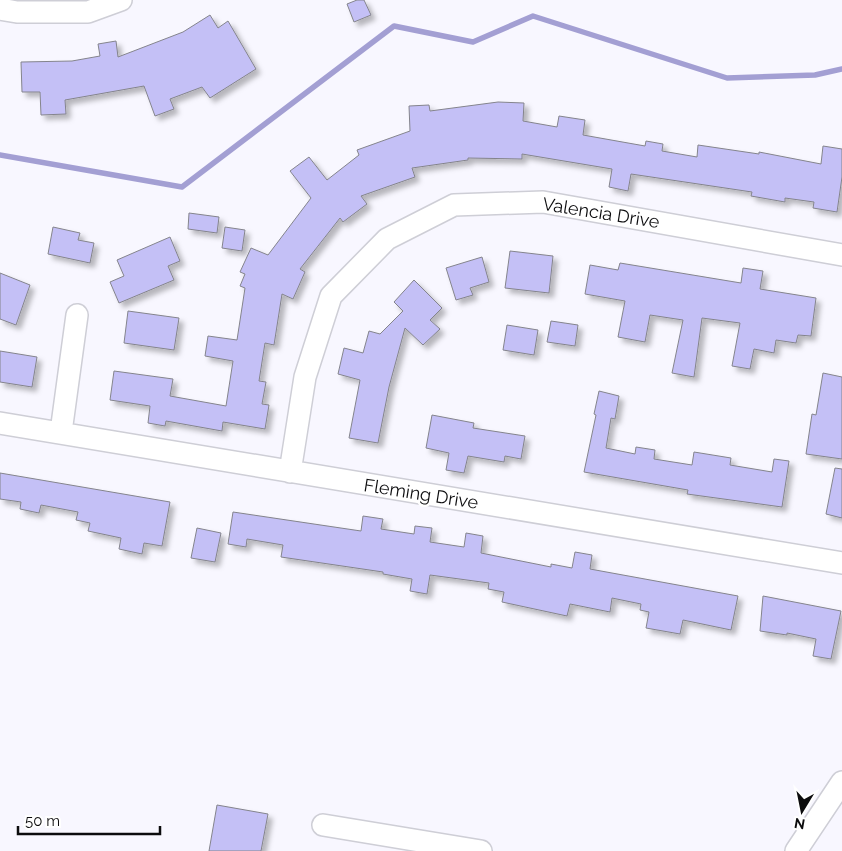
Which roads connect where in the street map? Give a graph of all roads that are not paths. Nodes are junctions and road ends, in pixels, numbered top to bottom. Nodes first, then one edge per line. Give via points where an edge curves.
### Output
1 (121, 0) edge
2 (0, 9) edge
3 (842, 254) edge
4 (77, 315) dead end
5 (0, 423) edge
6 (61, 432) junction
7 (290, 472) junction
8 (842, 564) edge
9 (842, 782) edge
10 (323, 825) dead end
11 (481, 851) edge
12 (796, 851) edge

1 - 2 street via 88,12
3 - 7 street, Valencia Drive via 542,202 454,205 387,239 331,296 305,377
4 - 6 street
5 - 6 street, Fleming Drive
6 - 7 street, Fleming Drive
7 - 8 street, Fleming Drive
9 - 12 street
10 - 11 street

